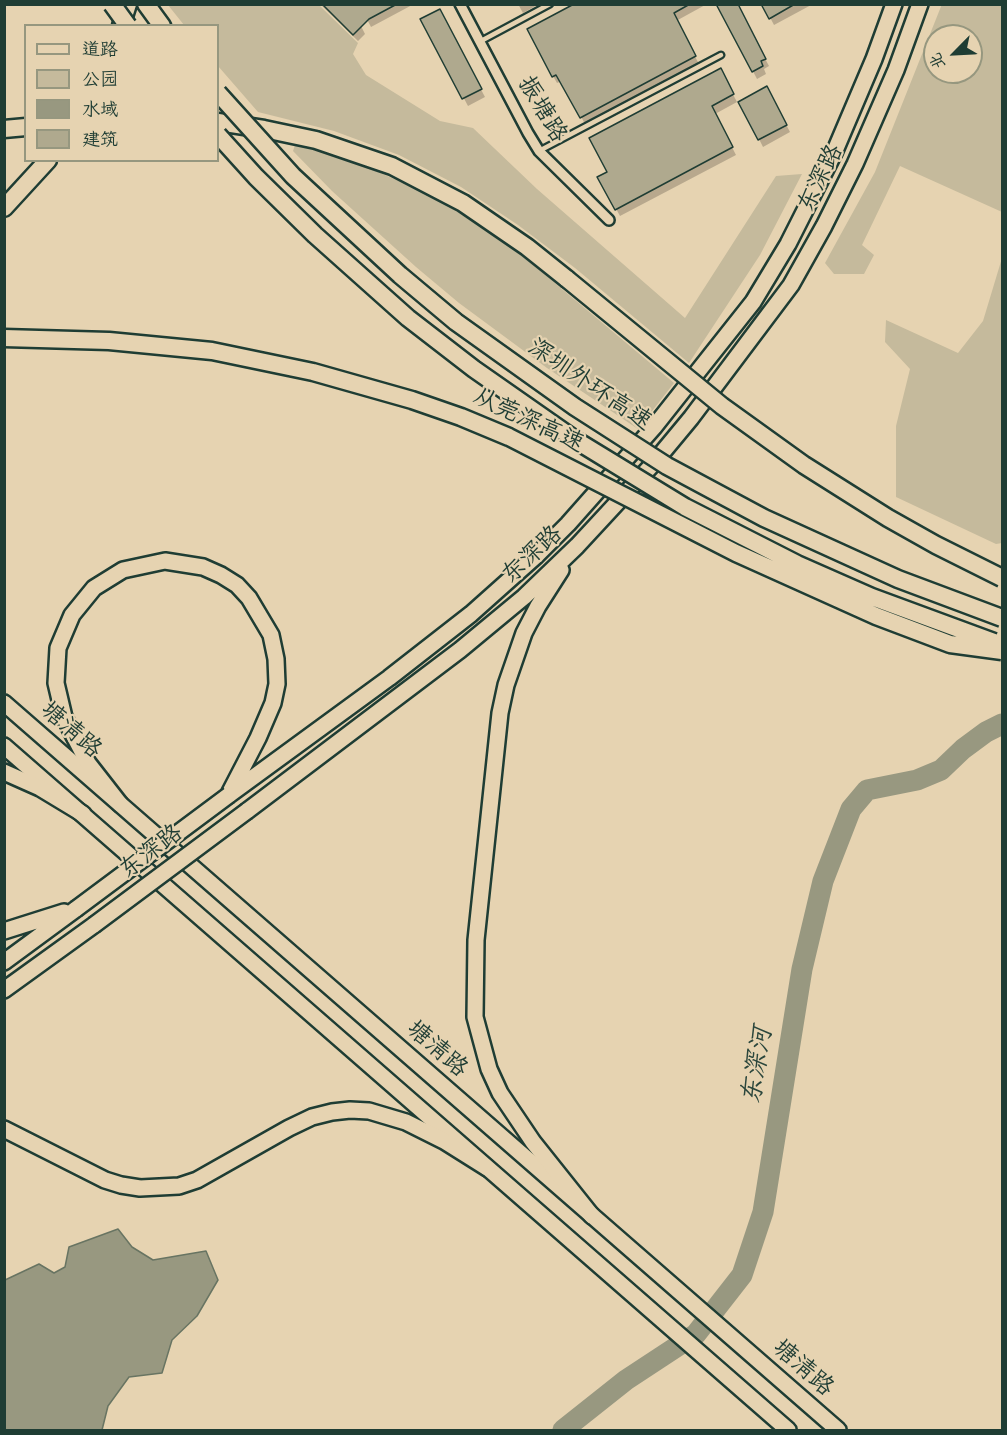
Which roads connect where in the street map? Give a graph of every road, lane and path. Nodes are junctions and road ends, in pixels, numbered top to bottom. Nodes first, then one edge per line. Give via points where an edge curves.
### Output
1 (112, 4) edge
2 (128, 4) edge
3 (146, 4) edge
4 (460, 4) edge
5 (550, 4) edge
6 (894, 4) edge
7 (920, 4) edge
8 (122, 24) edge
9 (127, 24) edge
10 (161, 24) edge
11 (480, 42) junction
12 (721, 55) dead end
13 (219, 94) edge
14 (219, 122) edge
15 (24, 127) edge
16 (4, 129) edge
17 (219, 136) edge
18 (539, 150) junction
19 (46, 162) edge
20 (4, 208) edge
21 (609, 220) dead end
22 (4, 338) edge
23 (578, 546) junction
24 (1002, 578) edge
25 (1002, 618) edge
26 (1002, 645) edge
27 (1002, 651) edge
28 (4, 703) edge
29 (4, 746) edge
30 (4, 772) edge
31 (229, 795) junction
32 (120, 804) junction
33 (83, 814) junction
34 (76, 909) junction
35 (4, 931) edge
36 (4, 962) edge
37 (4, 990) edge
38 (4, 1129) edge
39 (487, 1168) junction
40 (592, 1216) junction
41 (788, 1431) edge
42 (838, 1431) edge

1 - 9 highway, bridge
2 - 8 highway
3 - 10 highway
4 - 11 street, 振塘路
5 - 11 lane
6 - 31 main road, 东深路 via 843,133 788,244 753,302 654,427 568,524 471,614
7 - 23 main road, 东深路 via 855,164 791,285 691,418
11 - 18 street, 振塘路
12 - 18 lane
13 - 25 highway, 深圳外环高速, bridge via 293,176 400,276 456,322 575,407 667,466 764,518 898,579
14 - 24 highway, bridge via 316,140 392,166 470,208 527,247 722,406 804,465 888,518
15 - 16 highway
17 - 26 highway, bridge via 285,206 408,318 578,441 685,507 796,564
18 - 21 street, 振塘路
19 - 20 highway
22 - 27 highway, 从莞深高速, bridge via 109,341 212,351 313,372 412,400 509,437 727,549 876,616 950,644
23 - 37 main road, 东深路, bridge via 460,650
23 - 40 main road via 524,633 506,685 476,940 475,1017 481,1045 500,1093
28 - 32 main road, 塘清路
29 - 33 main road
30 - 33 main road
31 - 32 main road via 273,703 277,684 271,635 237,585 203,567 165,561 123,570 94,588 72,615 58,648 56,683 64,717 88,763
31 - 34 main road, 东深路, bridge
32 - 40 main road, 塘清路
33 - 39 main road
34 - 35 main road
34 - 36 main road, 东深路
38 - 39 main road via 105,1180 140,1188 179,1186 297,1124 350,1110 369,1111 406,1122
39 - 41 main road
40 - 42 main road, 塘清路

